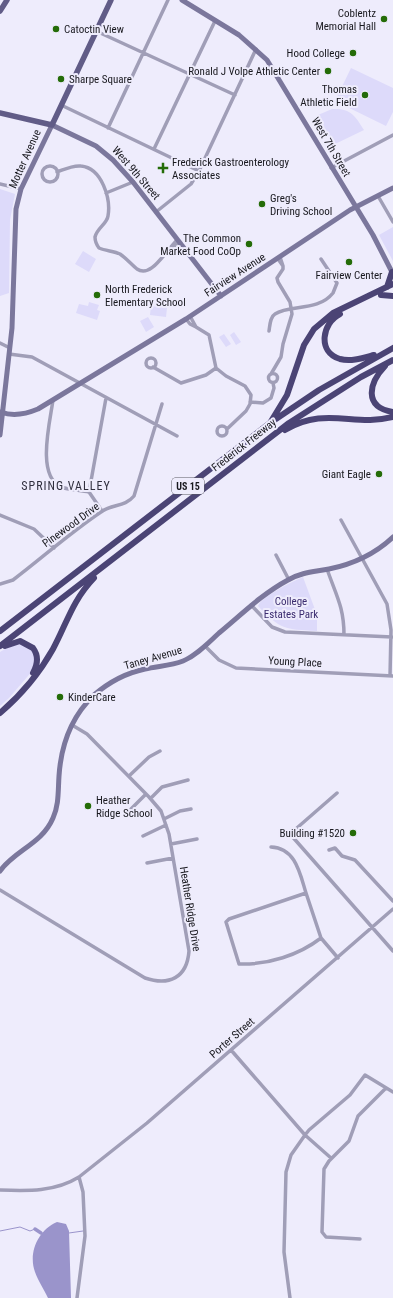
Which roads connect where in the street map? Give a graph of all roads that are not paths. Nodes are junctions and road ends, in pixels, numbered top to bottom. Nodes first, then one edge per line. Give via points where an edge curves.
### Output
1 (7, 0) edge
2 (111, 0) edge
3 (168, 0) edge
4 (182, 0) edge
5 (0, 11) edge
6 (215, 21) junction
7 (96, 31) junction
8 (256, 49) junction
9 (144, 53) junction
10 (189, 74) junction
11 (235, 95) junction
12 (61, 105) junction
13 (0, 114) edge
14 (52, 125) junction
15 (108, 128) junction
16 (393, 135) edge
17 (154, 149) junction
18 (331, 168) junction
19 (199, 171) junction
20 (58, 172) junction
21 (132, 181) junction
22 (0, 184) edge
23 (393, 188) edge
24 (21, 189) junction
25 (106, 193) junction
26 (378, 196) junction
27 (355, 207) junction
28 (156, 212) junction
29 (393, 222) edge
30 (178, 241) junction
31 (279, 258) junction
32 (321, 259) dead end
33 (393, 273) edge
34 (391, 287) edge
35 (381, 295) junction
36 (221, 296) junction
37 (393, 296) edge
38 (292, 310) junction
39 (188, 317) junction
40 (269, 331) dead end
41 (0, 343) edge
42 (10, 348) junction
43 (393, 348) edge
44 (383, 353) junction
45 (9, 354) junction
46 (391, 361) edge
47 (153, 367) dead end
48 (216, 368) junction
49 (271, 374) junction
50 (80, 383) junction
51 (273, 383) junction
52 (106, 398) junction
53 (53, 400) junction
54 (250, 402) junction
55 (162, 404) dead end
56 (1, 412) edge
57 (393, 412) edge
58 (393, 417) edge
59 (270, 423) junction
60 (156, 424) junction
61 (227, 429) dead end
62 (0, 435) edge
63 (177, 436) dead end
64 (262, 444) junction
65 (89, 492) junction
66 (102, 511) junction
67 (0, 515) edge
68 (342, 520) dead end
69 (393, 537) edge
70 (54, 548) junction
71 (276, 555) dead end
72 (363, 558) junction
73 (107, 565) junction
74 (327, 569) junction
75 (289, 580) junction
76 (0, 584) edge
77 (251, 604) junction
78 (0, 631) edge
79 (344, 635) junction
80 (392, 637) edge
81 (0, 646) edge
82 (205, 646) junction
83 (0, 649) edge
84 (391, 676) edge
85 (0, 708) edge
86 (0, 713) edge
87 (72, 725) junction
88 (160, 751) dead end
89 (129, 776) junction
90 (188, 780) dead end
91 (146, 794) junction
92 (337, 794) dead end
93 (151, 798) junction
94 (130, 809) dead end
95 (191, 809) dead end
96 (164, 819) junction
97 (166, 825) junction
98 (143, 836) dead end
99 (197, 839) dead end
100 (171, 844) junction
101 (271, 848) dead end
102 (329, 850) dead end
103 (173, 858) junction
104 (147, 863) dead end
105 (0, 871) edge
106 (0, 890) edge
107 (306, 893) junction
108 (393, 901) edge
109 (393, 909) edge
110 (372, 928) junction
111 (321, 938) junction
112 (393, 951) edge
113 (338, 958) junction
114 (232, 1050) junction
115 (386, 1088) junction
116 (393, 1092) edge
117 (305, 1135) junction
118 (331, 1158) junction
119 (79, 1177) junction
120 (0, 1190) edge
121 (360, 1239) dead end
122 (77, 1298) edge
123 (290, 1298) edge

1 - 5 main road
2 - 7 main road, Motter Avenue
3 - 9 street
4 - 6 street, West 7th Street
6 - 8 street, West 7th Street
6 - 10 street
7 - 9 street
7 - 12 main road, Motter Avenue
8 - 11 street
8 - 18 street, West 7th Street via 290,96
9 - 10 street
9 - 15 street
10 - 11 street
10 - 17 street
11 - 19 street
12 - 14 main road, Motter Avenue
12 - 15 street
13 - 14 main road, West 9th Street
14 - 21 street, West 9th Street via 106,153
14 - 24 street, Motter Avenue
15 - 17 street
16 - 18 street
17 - 19 street
18 - 27 street, West 7th Street
19 - 28 street via 191,184
20 - 20 street via 53,166 48,166 42,174 44,179 51,181 57,177
20 - 25 street via 68,168 86,167 99,178
21 - 25 street via 126,182 124,187
21 - 28 street, West 9th Street
22 - 24 street
23 - 26 street, Fairview Avenue
24 - 42 street, Motter Avenue via 16,209
25 - 30 street via 108,216 96,234 99,248 119,254 142,271 149,270
26 - 27 street, Fairview Avenue
26 - 29 street
27 - 31 street, Fairview Avenue
27 - 33 street, West 7th Street
28 - 30 street, West 9th Street
30 - 36 street, West 9th Street
31 - 36 street, Fairview Avenue
31 - 38 street via 283,269 277,278
32 - 38 street via 337,283 335,291 331,296 311,306
33 - 34 highway
34 - 35 highway
34 - 59 highway via 332,314 314,329 304,345 287,395
35 - 37 highway
35 - 44 highway via 335,317 326,328 324,340 331,353 344,360
36 - 39 street, Fairview Avenue
38 - 40 street via 275,314 271,319
38 - 49 street via 282,357
39 - 48 street via 210,337
39 - 50 street, Fairview Avenue
41 - 42 street
42 - 45 street, Motter Avenue
43 - 44 highway, Frederick Freeway / US 15
44 - 59 highway, Frederick Freeway / US 15 via 319,390
45 - 50 street via 32,357
45 - 56 street, Motter Avenue
46 - 57 highway via 374,378 371,391 379,406
46 - 64 highway, Frederick Freeway / US 15 via 323,400
47 - 48 street via 181,383 206,375
48 - 54 street via 245,386 250,393
49 - 51 street via 269,379
49 - 51 street via 278,376 277,381
50 - 52 street
50 - 53 street, Fairview Avenue
51 - 54 street via 271,398 263,403
52 - 60 street
52 - 65 street
53 - 56 street, Fairview Avenue via 26,414
53 - 65 street via 46,463 49,475 62,487
54 - 61 street via 246,411
55 - 60 street, Pinewood Drive
56 - 62 street, Motter Avenue
58 - 64 highway via 372,420 314,418 294,425
59 - 78 highway, Frederick Freeway / US 15
60 - 63 street
60 - 66 street, Pinewood Drive via 134,496 124,504
64 - 73 highway, Frederick Freeway / US 15
65 - 66 street
66 - 70 street, Pinewood Drive
67 - 70 street via 34,529
68 - 72 street
69 - 72 street, Taney Avenue
70 - 76 street, Pinewood Drive via 13,580
71 - 75 street
72 - 74 street, Taney Avenue
72 - 80 street via 387,604
73 - 81 highway, Frederick Freeway / US 15
73 - 86 highway via 79,596 46,661 28,686
74 - 75 street, Taney Avenue via 311,571
74 - 79 street via 340,602
75 - 77 street, Taney Avenue
77 - 79 street via 272,627 285,632
77 - 82 street, Taney Avenue
79 - 80 street
80 - 84 street
82 - 84 street, Young Place via 219,660 236,668
82 - 87 street, Taney Avenue via 183,661 136,671 114,681 94,695
83 - 85 highway via 16,641 24,642 33,648 38,660 34,672
87 - 89 street, Heather Ridge Drive via 87,734
87 - 105 street, Taney Avenue via 61,754 58,801 53,818 41,837
88 - 89 street via 149,757
89 - 91 street, Heather Ridge Drive
90 - 93 street via 162,787
91 - 93 street, Heather Ridge Drive
91 - 94 street
92 - 110 street via 290,834
93 - 96 street, Heather Ridge Drive
95 - 96 street
96 - 97 street, Heather Ridge Drive
97 - 98 street
97 - 100 street, Heather Ridge Drive
99 - 100 street
100 - 103 street, Heather Ridge Drive
101 - 107 street via 283,850 292,857
102 - 108 street via 335,848 342,856 355,860
103 - 104 street
103 - 106 street, Heather Ridge Drive via 189,951 184,970 168,981 155,982 145,978
107 - 111 street
107 - 111 street via 229,919 226,925 239,964 270,961 303,950
109 - 110 street, Porter Street
110 - 112 street
110 - 113 street, Porter Street
111 - 113 street
113 - 114 street, Porter Street
114 - 117 street
114 - 119 street, Porter Street
115 - 116 street
115 - 117 street via 365,1075 350,1095
115 - 118 street via 358,1116 349,1141
117 - 118 street
117 - 123 street via 291,1155 286,1172 284,1252
118 - 121 street via 323,1172 322,1232 326,1237
119 - 120 street, Porter Street via 66,1184 41,1190
119 - 122 street via 83,1192 85,1236

